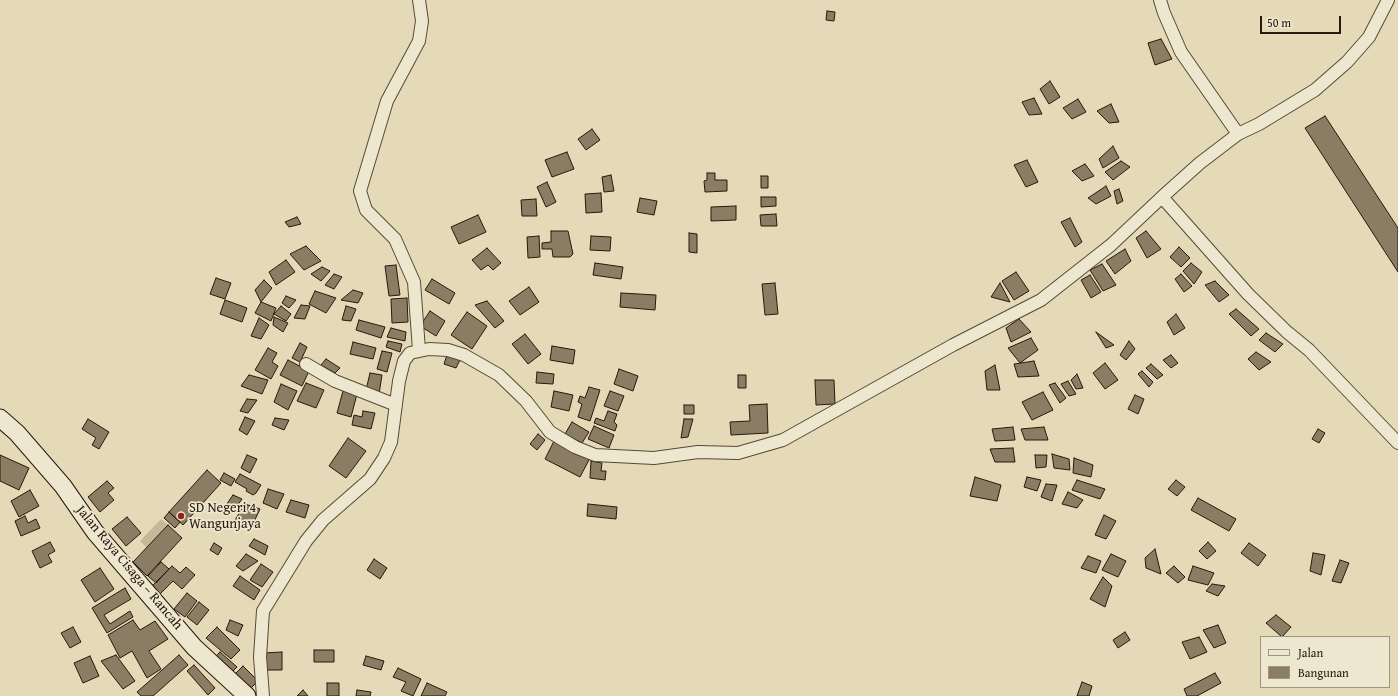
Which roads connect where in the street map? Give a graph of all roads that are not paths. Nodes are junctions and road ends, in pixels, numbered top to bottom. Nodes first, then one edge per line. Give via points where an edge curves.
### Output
1 (418, 0) edge
2 (1160, 0) edge
3 (1388, 0) edge
4 (1238, 134) junction
5 (1162, 197) junction
6 (419, 350) junction
7 (306, 364) dead end
8 (396, 406) junction
9 (0, 418) edge
10 (1398, 443) edge
11 (247, 696) edge
12 (263, 696) edge

1 - 6 street via 422,21 419,41 387,101 360,190 366,210 395,239 414,282
2 - 4 street via 1181,52
3 - 4 street via 1369,37 1347,62 1315,90
4 - 5 street
5 - 6 street via 1111,245 1041,300 953,345 783,440 738,453 698,452 654,458 595,455 550,432 526,401 499,375 464,355 448,350
5 - 10 street via 1248,294 1309,350
6 - 8 street via 410,353 404,361
7 - 8 street via 335,381
8 - 12 street via 390,442 384,458 370,479 323,520 306,541 263,611 260,657
9 - 11 main road, Jalan Raya Cisaga – Rancah via 17,433 63,486 95,532 194,647

